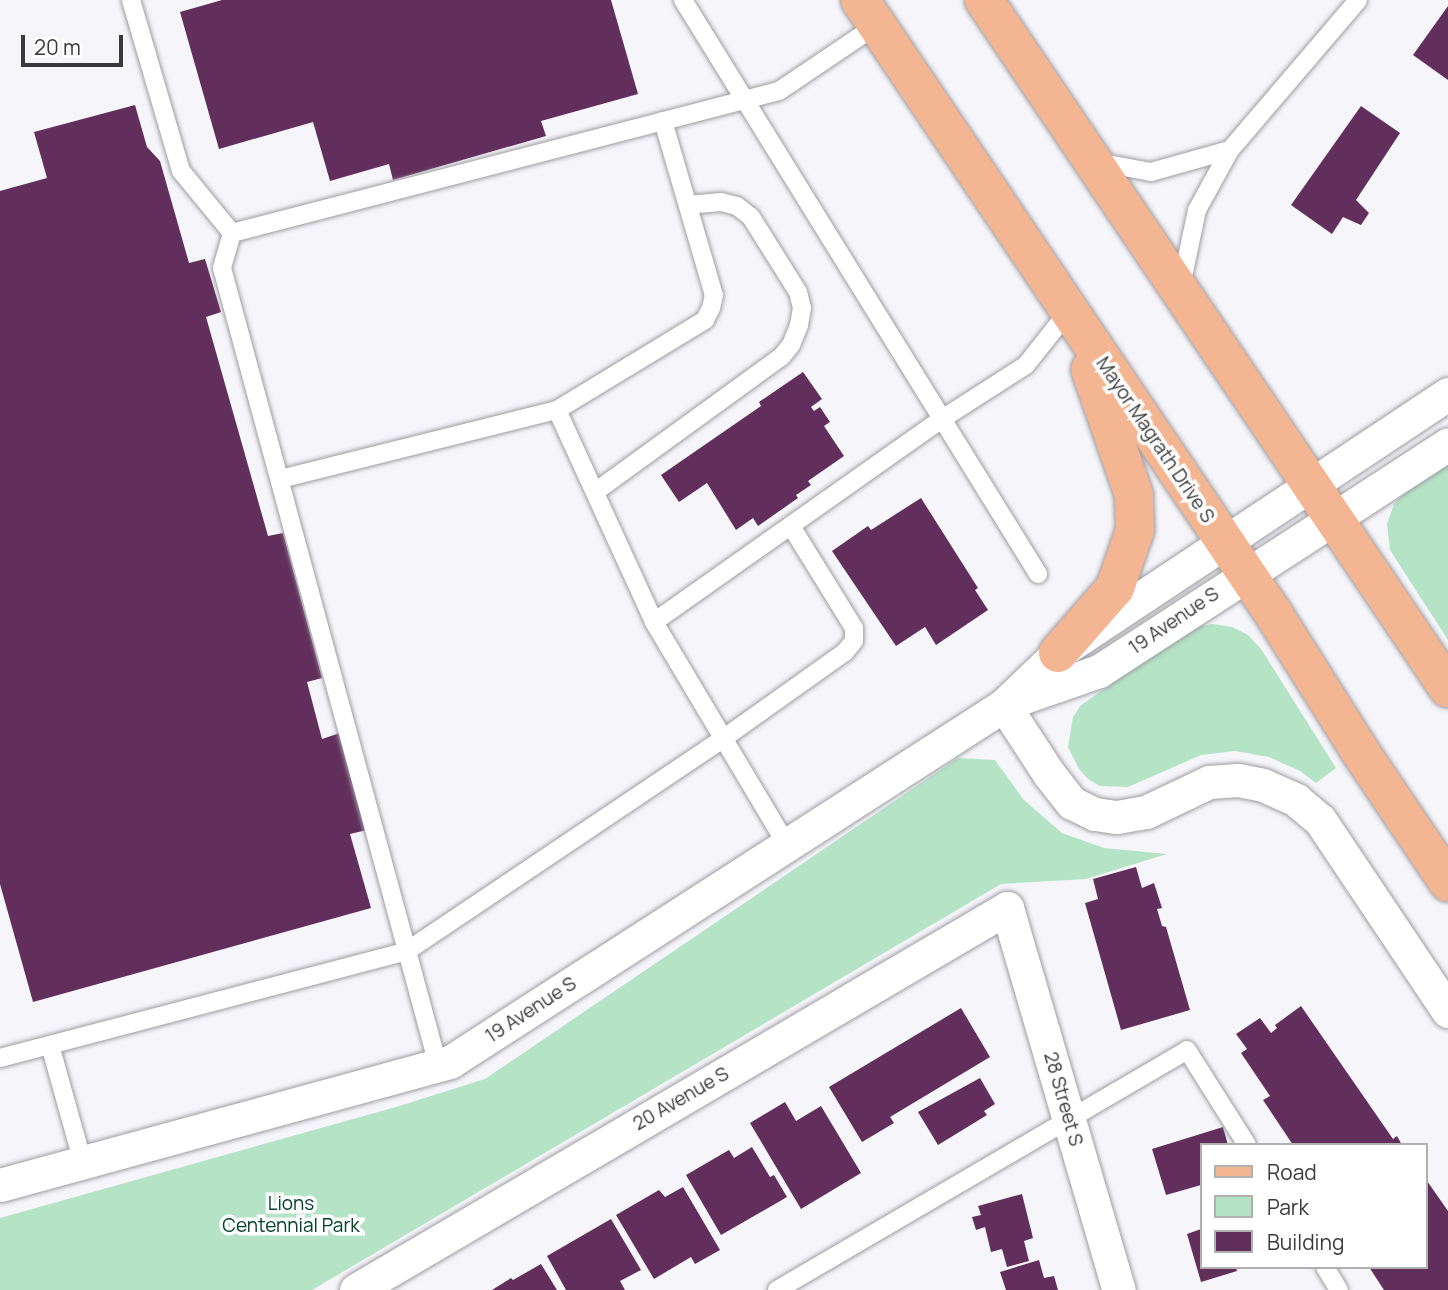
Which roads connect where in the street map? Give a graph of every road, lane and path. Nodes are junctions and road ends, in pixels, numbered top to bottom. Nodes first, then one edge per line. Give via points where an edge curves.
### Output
1 (131, 0) edge
2 (683, 0) edge
3 (984, 0) edge
4 (1358, 0) edge
5 (868, 13) edge
6 (744, 100) junction
7 (663, 121) junction
8 (1230, 150) junction
9 (1093, 161) junction
10 (688, 205) junction
11 (232, 233) junction
12 (1181, 290) junction
13 (1070, 315) junction
14 (1448, 394) edge
15 (557, 410) junction
16 (942, 419) junction
17 (1448, 444) edge
18 (279, 479) junction
19 (1310, 484) junction
20 (595, 492) junction
21 (1333, 517) junction
22 (791, 526) junction
23 (1224, 541) junction
24 (1246, 573) junction
25 (1038, 574) dead end
26 (654, 621) junction
27 (1058, 653) junction
28 (1448, 688) edge
29 (1004, 705) junction
30 (724, 738) junction
31 (1393, 800) junction
32 (787, 845) junction
33 (1448, 849) edge
34 (1448, 882) edge
35 (1007, 908) joint
36 (407, 951) junction
37 (1448, 1011) edge
38 (50, 1045) junction
39 (0, 1058) edge
40 (438, 1065) junction
41 (1069, 1119) junction
42 (1246, 1143) edge
43 (83, 1163) junction
44 (0, 1185) edge
45 (1326, 1269) edge
46 (356, 1290) edge
47 (777, 1290) edge
48 (1119, 1290) edge
49 (1339, 1290) edge

1 - 11 lane via 181,171
2 - 6 lane
3 - 9 main road
4 - 8 lane
5 - 6 lane via 779,91
5 - 13 main road, Mayor Magrath Drive S
6 - 7 lane
6 - 16 lane
7 - 10 lane
7 - 11 lane
8 - 9 lane via 1151,172
8 - 12 lane via 1198,210
9 - 12 main road
10 - 15 lane via 714,295 705,320
10 - 20 lane via 721,202 737,206 751,218 798,292 802,308 799,325 782,356
11 - 18 lane via 222,268
12 - 19 main road
13 - 16 lane via 1026,365
13 - 23 main road, Mayor Magrath Drive S
13 - 27 main road via 1134,495 1135,530 1115,588
14 - 19 street, 19 Avenue S
15 - 18 lane
15 - 20 lane
16 - 22 lane
16 - 25 lane
17 - 21 street, 19 Avenue S
18 - 36 lane
19 - 21 main road
19 - 23 street, 19 Avenue S
20 - 26 lane
21 - 24 street, 19 Avenue S
21 - 28 main road
22 - 26 lane
22 - 30 lane via 854,628 854,641
23 - 24 main road, Mayor Magrath Drive S
23 - 27 street, 19 Avenue S
24 - 29 street, 19 Avenue S via 1099,671
24 - 31 main road, Mayor Magrath Drive S
26 - 30 lane
27 - 29 street, 19 Avenue S
29 - 32 street, 19 Avenue S
29 - 37 street via 1072,803 1095,814 1117,817 1146,812 1209,782 1238,780 1263,785 1296,800 1320,820
30 - 32 lane
30 - 36 lane
31 - 33 main road
31 - 34 main road, Mayor Magrath Drive S
32 - 40 street, 19 Avenue S via 450,1062
35 - 41 street, 28 Street S
35 - 46 street, 20 Avenue S
36 - 38 lane
36 - 40 lane
38 - 39 lane
38 - 43 lane
40 - 43 street, 19 Avenue S
41 - 42 lane via 1187,1050
41 - 47 lane
41 - 48 street, 28 Street S
43 - 44 street, 19 Avenue S
45 - 49 lane

